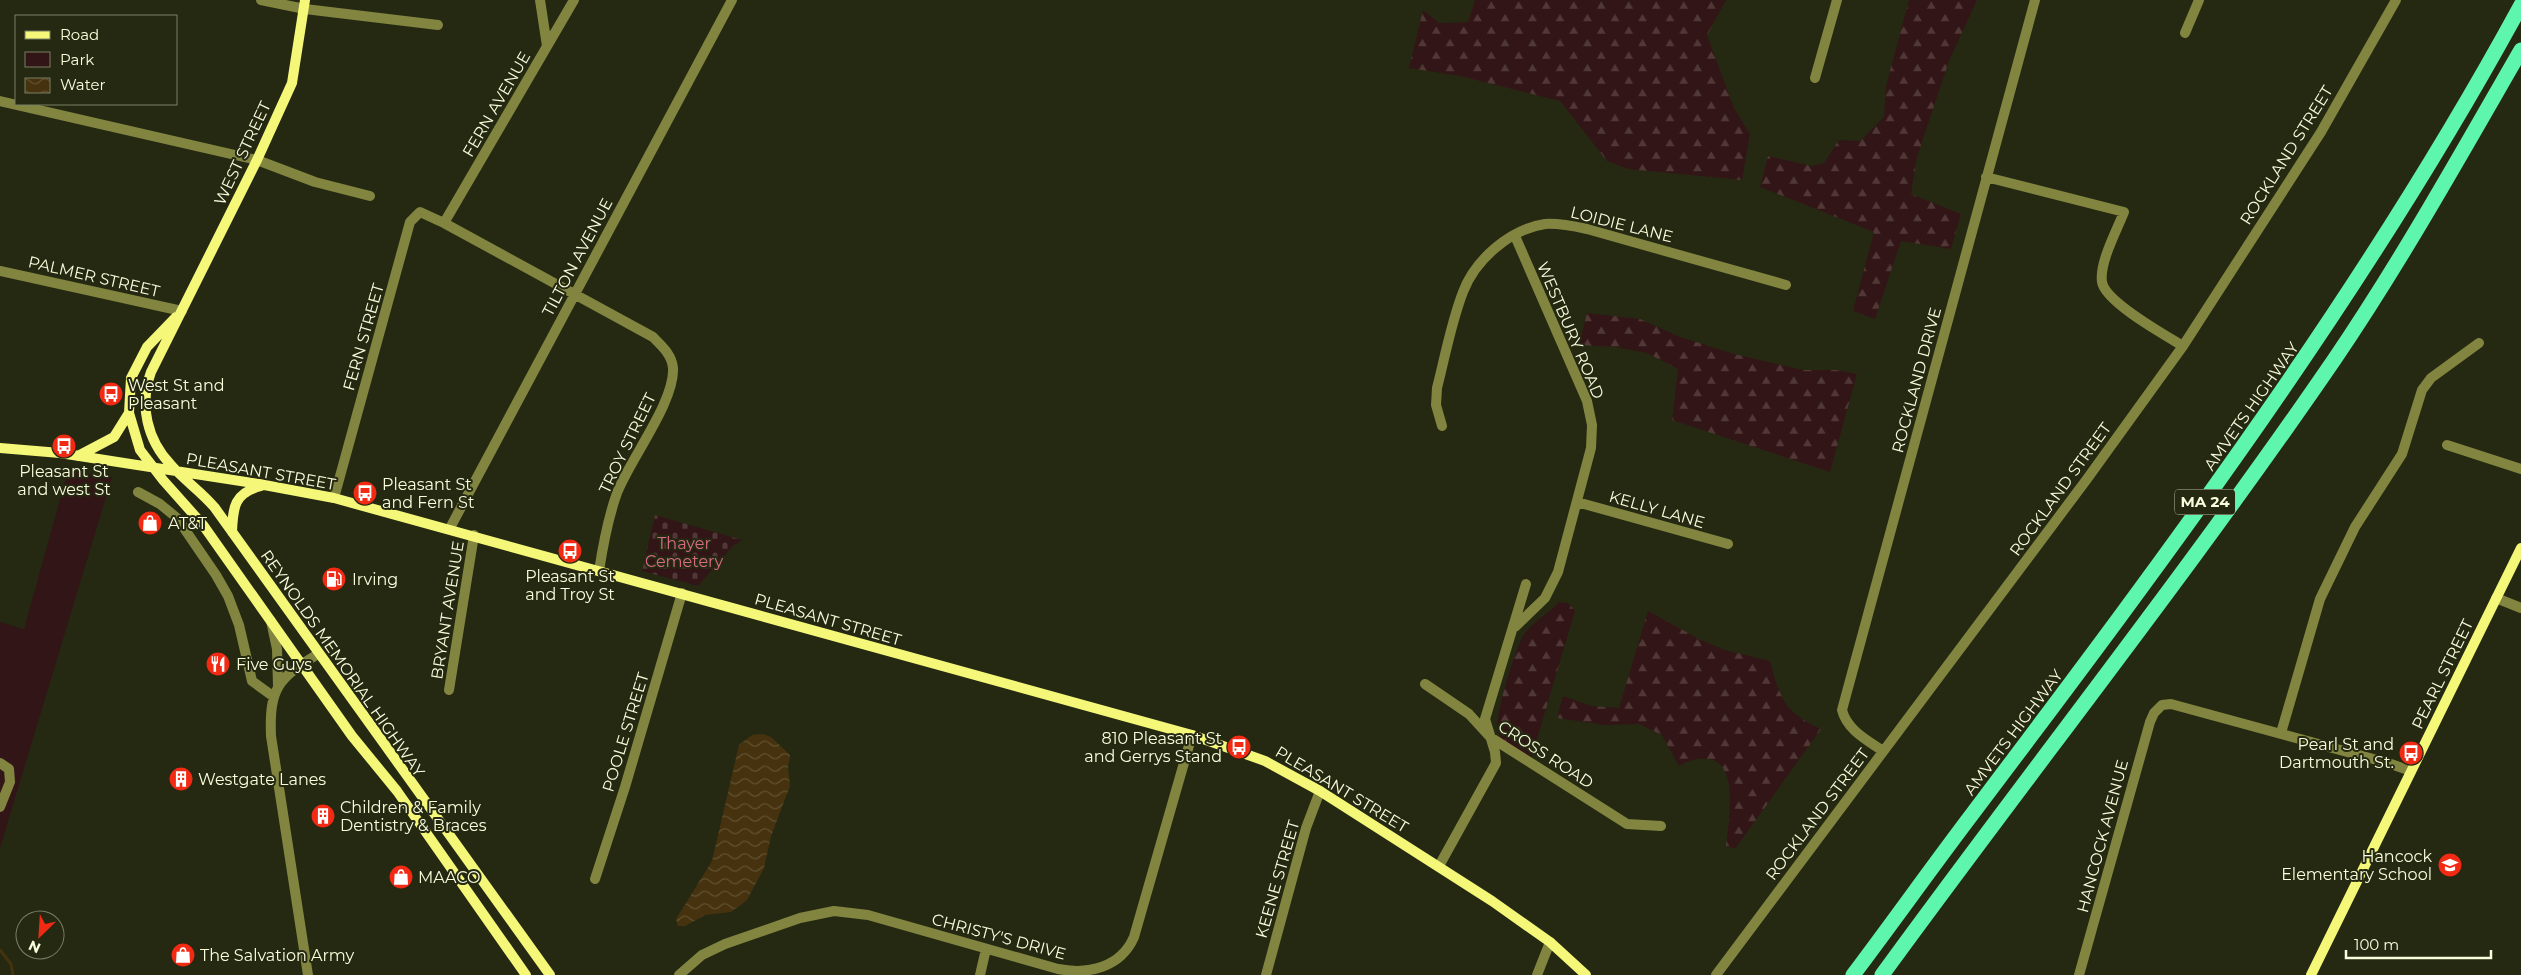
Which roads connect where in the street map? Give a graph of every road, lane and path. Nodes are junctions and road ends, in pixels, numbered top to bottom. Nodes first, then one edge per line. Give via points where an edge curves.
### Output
1 (260, 0) edge
2 (540, 0) edge
3 (574, 0) edge
4 (732, 0) edge
5 (1837, 0) edge
6 (2035, 0) edge
7 (2199, 0) edge
8 (2396, 0) edge
9 (305, 4) edge
10 (2521, 4) edge
11 (438, 25) dead end
12 (2185, 33) dead end
13 (547, 46) junction
14 (2521, 50) edge
15 (1815, 78) dead end
16 (0, 101) edge
17 (15, 104) edge
18 (17, 105) edge
19 (257, 160) junction
20 (1986, 177) junction
21 (370, 196) dead end
22 (444, 222) junction
23 (1515, 236) junction
24 (0, 271) edge
25 (1786, 285) dead end
26 (574, 292) junction
27 (182, 311) junction
28 (2479, 343) dead end
29 (2183, 346) junction
30 (129, 412) junction
31 (1442, 426) dead end
32 (2447, 445) dead end
33 (0, 448) edge
34 (78, 456) junction
35 (152, 468) junction
36 (2521, 469) edge
37 (177, 471) junction
38 (264, 485) junction
39 (138, 492) dead end
40 (334, 498) junction
41 (1577, 502) junction
42 (450, 528) junction
43 (232, 532) junction
44 (474, 535) junction
45 (1728, 544) dead end
46 (2521, 548) edge
47 (599, 571) junction
48 (1526, 584) dead end
49 (682, 593) junction
50 (2496, 598) junction
51 (2521, 608) edge
52 (271, 620) junction
53 (1515, 627) junction
54 (318, 654) junction
55 (302, 664) junction
56 (1426, 684) dead end
57 (278, 686) junction
58 (449, 690) dead end
59 (274, 697) junction
60 (2281, 733) junction
61 (1192, 735) junction
62 (1490, 737) junction
63 (1883, 751) junction
64 (0, 763) edge
65 (2411, 771) junction
66 (1320, 791) junction
67 (0, 807) edge
68 (1661, 826) dead end
69 (1439, 866) junction
70 (595, 879) dead end
71 (1550, 942) junction
72 (986, 949) junction
73 (308, 975) edge
74 (526, 975) edge
75 (550, 975) edge
76 (679, 975) edge
77 (980, 975) edge
78 (1266, 975) edge
79 (1537, 975) edge
80 (1586, 975) edge
81 (1716, 975) edge
82 (1853, 975) edge
83 (1882, 975) edge
84 (2080, 975) edge
85 (2310, 975) edge

1 - 9 street
2 - 13 street
3 - 13 street, FERN AVENUE
4 - 26 street, TILTON AVENUE
5 - 15 street
6 - 20 street, ROCKLAND DRIVE
7 - 12 street
8 - 29 street, ROCKLAND STREET via 2321,132
9 - 11 street
9 - 19 main road, WEST STREET via 292,83
10 - 82 highway, AMVETS HIGHWAY / MA 24 via 2460,111 2349,293 2299,368 2084,668
13 - 22 street, FERN AVENUE
14 - 83 highway, MA 24 via 2434,200 2334,360 2115,663
16 - 17 street
18 - 19 street
19 - 21 street via 315,182
19 - 27 main road, WEST STREET
20 - 29 street via 2124,212 2104,262 2102,284 2105,291
20 - 63 street, ROCKLAND DRIVE via 1842,710 1853,729
22 - 26 street
22 - 40 street, FERN STREET via 420,212 410,222
23 - 25 street, LOIDIE LANE via 1545,224 1570,225
23 - 31 street, LOIDIE LANE via 1498,245 1483,259 1463,292 1437,388 1436,405
23 - 41 street, WESTBURY ROAD via 1587,401 1592,425 1591,448
24 - 27 street, PALMER STREET
26 - 42 street, TILTON AVENUE
26 - 47 street, TROY STREET via 653,337 667,351 673,367 668,393 617,492
27 - 30 main road, WEST STREET via 138,361 130,385
27 - 37 main road, WEST STREET via 151,372 145,398 151,433 163,455
28 - 60 street via 2431,378 2422,390 2402,454 2355,527 2320,599
29 - 63 street, ROCKLAND STREET
30 - 34 main road via 114,438
30 - 35 main road, WEST STREET via 138,444
32 - 36 street
33 - 34 main road, PLEASANT STREET
34 - 35 main road, PLEASANT STREET
35 - 37 main road, PLEASANT STREET
35 - 52 main road, REYNOLDS MEMORIAL HIGHWAY via 199,520
37 - 38 main road, PLEASANT STREET
37 - 43 main road, REYNOLDS MEMORIAL HIGHWAY via 205,496
38 - 40 main road, PLEASANT STREET
38 - 43 main road via 248,490 238,500
39 - 59 street via 177,518 228,596 243,637 252,681
40 - 42 main road, PLEASANT STREET
41 - 45 street, KELLY LANE
41 - 53 street, WESTBURY ROAD via 1558,572 1545,598
42 - 44 main road, PLEASANT STREET
43 - 54 main road, REYNOLDS MEMORIAL HIGHWAY
44 - 47 main road, PLEASANT STREET
44 - 58 street, BRYANT AVENUE
46 - 50 main road, PEARL STREET
47 - 49 main road, PLEASANT STREET
48 - 53 street
49 - 61 main road, PLEASANT STREET
49 - 70 street, POOLE STREET
50 - 51 street
50 - 65 main road, PEARL STREET
52 - 55 main road, REYNOLDS MEMORIAL HIGHWAY
52 - 57 street via 277,649
53 - 62 street via 1485,719
54 - 55 street
54 - 75 main road, REYNOLDS MEMORIAL HIGHWAY
55 - 57 street via 289,672
55 - 74 main road, REYNOLDS MEMORIAL HIGHWAY via 360,746 397,790
56 - 62 street, CROSS ROAD via 1470,714
57 - 59 street
59 - 73 street via 271,736
60 - 65 street
60 - 84 street, HANCOCK AVENUE via 2171,704 2160,707 2152,717 2145,738
61 - 66 main road, PLEASANT STREET via 1265,761
61 - 72 street, CHRISTY'S DRIVE via 1136,930 1124,953 1101,967 1067,971
62 - 68 street, CROSS ROAD via 1627,824
62 - 69 street via 1496,762
63 - 81 street, ROCKLAND STREET
64 - 67 street via 9,770 10,782
65 - 85 main road, PEARL STREET
66 - 69 main road, PLEASANT STREET
66 - 78 street, KEENE STREET via 1306,828
69 - 71 main road, PLEASANT STREET
71 - 79 street
71 - 80 main road, PLEASANT STREET
72 - 76 street, CHRISTY'S DRIVE via 868,915 834,911 800,918 725,944 702,955
72 - 77 street

